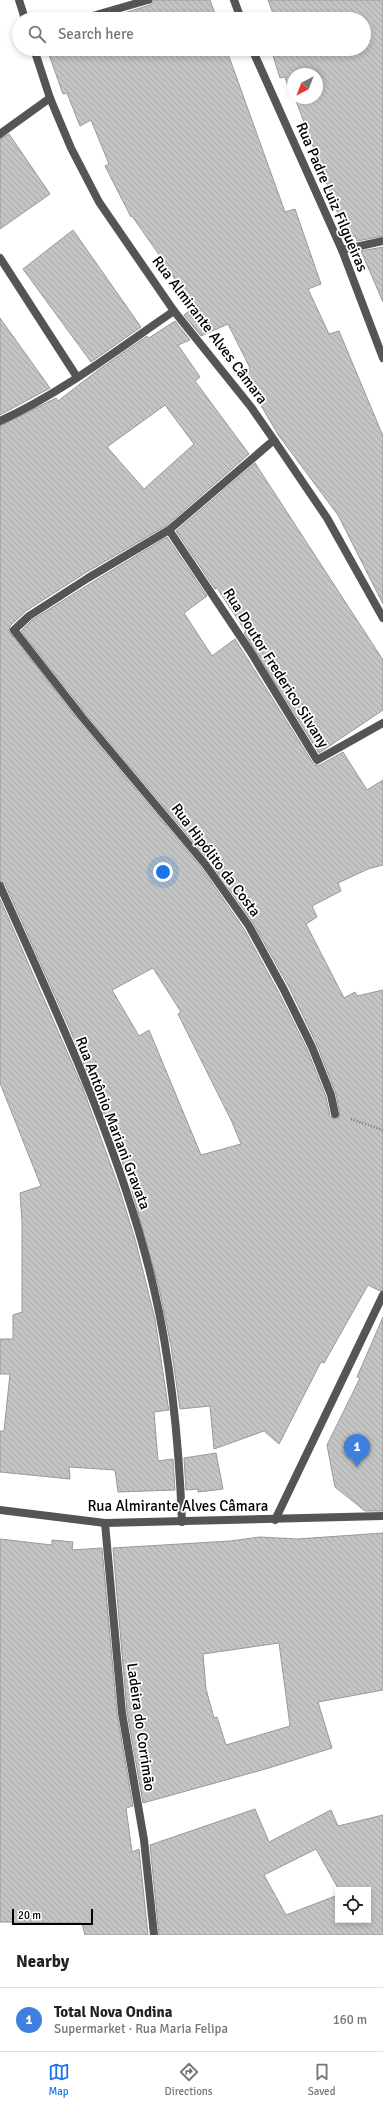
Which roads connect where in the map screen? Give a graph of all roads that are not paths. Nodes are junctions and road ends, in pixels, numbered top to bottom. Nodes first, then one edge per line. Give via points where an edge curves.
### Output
1 (19, 0) edge
2 (148, 0) edge
3 (234, 0) edge
4 (23, 12) edge
5 (106, 12) edge
6 (238, 12) edge
7 (36, 56) edge
8 (255, 56) edge
9 (50, 98) junction
10 (0, 134) edge
11 (383, 240) edge
12 (342, 250) junction
13 (0, 258) edge
14 (174, 311) junction
15 (383, 358) edge
16 (77, 377) junction
17 (0, 421) edge
18 (274, 440) junction
19 (169, 530) junction
20 (383, 618) edge
21 (383, 723) edge
22 (0, 886) edge
23 (335, 1114) road end
24 (383, 1295) edge
25 (0, 1510) edge
26 (383, 1516) edge
27 (275, 1520) junction
28 (182, 1522) junction
29 (105, 1523) junction
30 (154, 1935) edge

1 - 4 street
2 - 5 street
3 - 6 street
7 - 9 street, Rua Almirante Alves Câmara
8 - 12 street, Rua Padre Luiz Filgueiras
9 - 10 street
9 - 14 street, Rua Almirante Alves Câmara via 71,148 99,202
11 - 12 street
12 - 15 street, Rua Padre Luiz Filgueiras
13 - 16 street
14 - 16 street
14 - 18 street, Rua Almirante Alves Câmara via 252,407
16 - 17 street
18 - 19 street
18 - 20 street, Rua Almirante Alves Câmara via 326,518
19 - 21 street, Rua Doutor Frederico Silvany via 318,760
19 - 23 street, Rua Hipólito da Costa via 29,616 14,630 82,717 205,864 249,926 312,1047 331,1095
22 - 28 street, Rua Antônio Mariani Gravata via 45,986 98,1116 133,1213 154,1290 175,1410
24 - 27 street, Rua Almirante Alves Câmara
25 - 29 street, Rua Almirante Alves Câmara
26 - 27 street
27 - 28 street, Rua Almirante Alves Câmara
28 - 29 street, Rua Almirante Alves Câmara
29 - 30 street, Ladeira do Corrimão via 122,1713 144,1840

